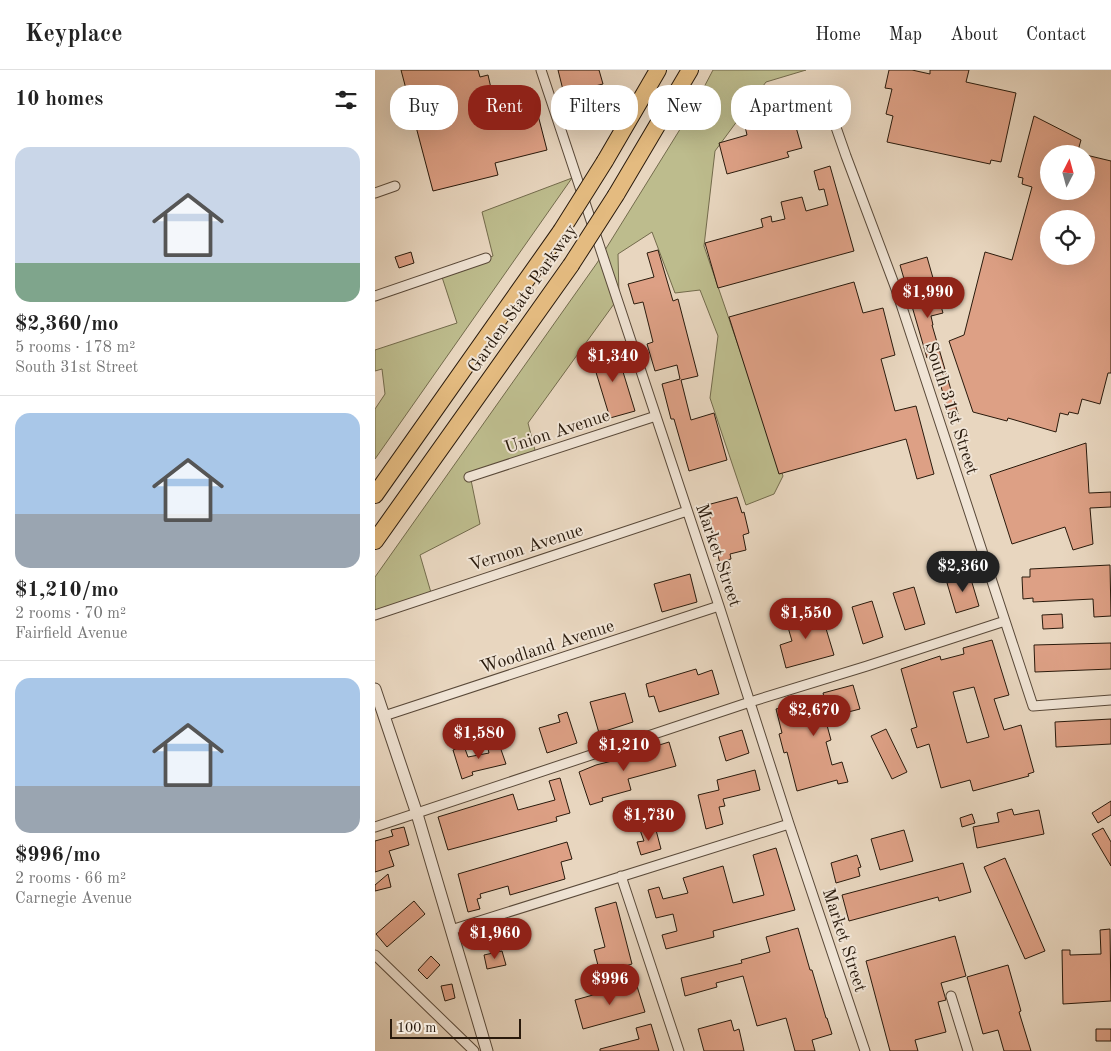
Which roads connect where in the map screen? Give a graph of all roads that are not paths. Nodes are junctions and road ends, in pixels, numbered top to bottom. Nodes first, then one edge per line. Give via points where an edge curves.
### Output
1 (541, 70) edge
2 (690, 70) edge
3 (658, 72) edge
4 (837, 130) edge
5 (395, 186) dead end
6 (375, 193) edge
7 (486, 258) dead end
8 (375, 296) edge
9 (656, 416) junction
10 (469, 476) dead end
11 (375, 495) edge
12 (687, 511) junction
13 (375, 541) edge
14 (719, 606) junction
15 (375, 615) edge
16 (1005, 621) junction
17 (375, 689) edge
18 (1111, 700) edge
19 (751, 702) junction
20 (384, 716) junction
21 (417, 814) junction
22 (789, 824) junction
23 (375, 828) edge
24 (621, 876) junction
25 (451, 930) junction
26 (375, 955) edge
27 (951, 996) dead end
28 (474, 1051) edge
29 (487, 1051) edge
30 (679, 1051) edge
31 (865, 1051) edge
32 (968, 1051) edge

1 - 9 street, Market Street
2 - 13 highway, Garden State Parkway, bridge via 617,196 571,265
3 - 11 highway, Garden State Parkway, bridge via 561,231
4 - 16 street, South 31st Street via 896,289
5 - 6 street
7 - 8 street
9 - 10 street, Union Avenue
9 - 12 street, Market Street
12 - 14 street, Market Street
12 - 15 street, Vernon Avenue
14 - 19 street, Market Street
14 - 20 street, Woodland Avenue
16 - 18 street, South 31st Street via 1033,706
16 - 19 street
17 - 20 street
19 - 21 street
19 - 22 street, Market Street
20 - 21 street
21 - 23 street
21 - 25 street
22 - 24 street
22 - 31 street, Market Street
24 - 25 street
24 - 30 street
25 - 29 street
26 - 28 street
27 - 32 street

